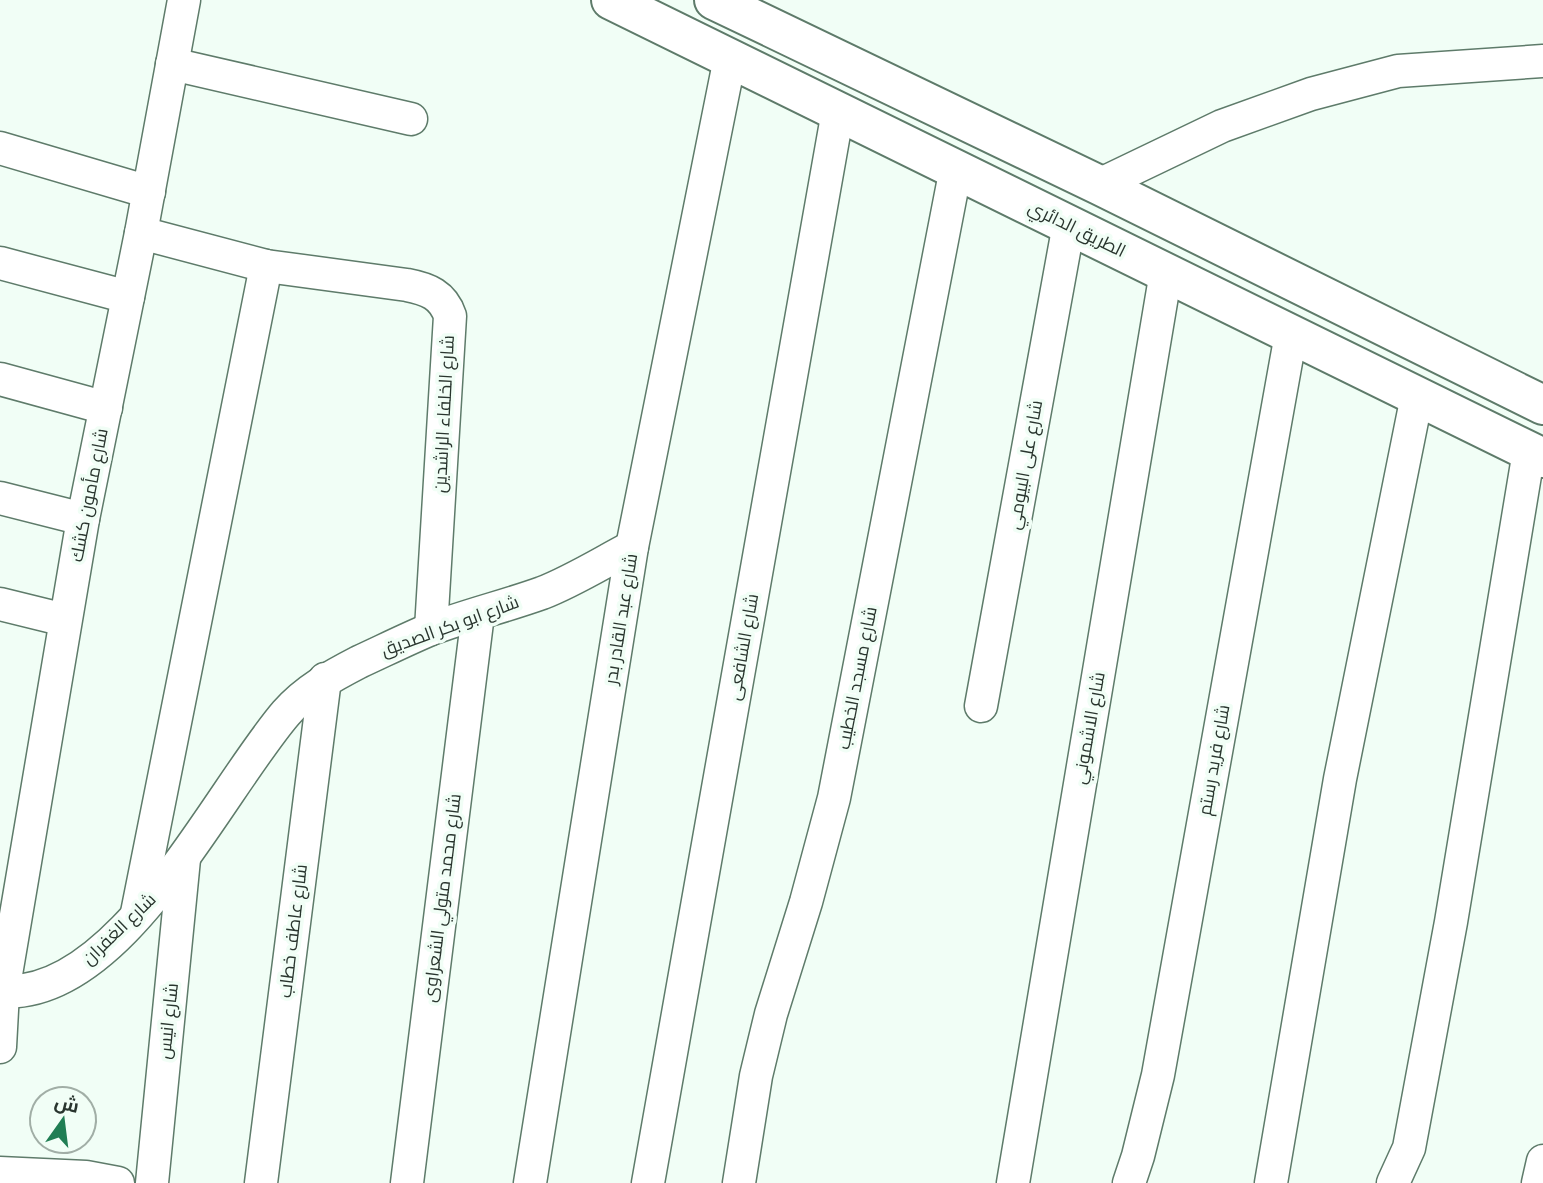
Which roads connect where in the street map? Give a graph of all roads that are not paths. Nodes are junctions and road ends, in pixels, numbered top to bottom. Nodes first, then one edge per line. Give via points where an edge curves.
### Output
1 (184, 0) edge
2 (611, 0) edge
3 (714, 0) edge
4 (730, 58) junction
5 (1543, 61) edge
6 (172, 64) junction
7 (926, 102) junction
8 (838, 111) junction
9 (411, 119) dead end
10 (905, 144) junction
11 (0, 148) edge
12 (956, 168) junction
13 (1099, 185) junction
14 (149, 192) junction
15 (1069, 224) junction
16 (141, 233) junction
17 (0, 264) edge
18 (266, 266) junction
19 (1166, 272) junction
20 (128, 297) junction
21 (1291, 334) junction
22 (0, 379) edge
23 (1417, 396) junction
24 (1543, 405) edge
25 (106, 408) junction
26 (1536, 455) edge
27 (0, 498) edge
28 (83, 519) junction
29 (632, 547) junction
30 (0, 604) edge
31 (478, 614) junction
32 (65, 620) junction
33 (431, 629) junction
34 (325, 679) junction
35 (981, 705) dead end
36 (184, 859) junction
37 (136, 918) junction
38 (2, 992) edge
39 (0, 1048) edge
40 (1543, 1161) edge
41 (0, 1173) edge
42 (85, 1180) edge
43 (118, 1183) edge
44 (152, 1183) edge
45 (261, 1183) edge
46 (407, 1183) edge
47 (530, 1183) edge
48 (648, 1183) edge
49 (739, 1183) edge
50 (1013, 1183) edge
51 (1129, 1183) edge
52 (1271, 1183) edge
53 (1394, 1183) edge
54 (1538, 1183) edge

1 - 6 street, شارع مأمون كشك
2 - 4 highway, الطريق الدائري
3 - 7 highway
4 - 8 highway, الطريق الدائري
4 - 29 street, شارع عبد القادر بدر
5 - 13 street via 1398,71 1311,94 1222,126
6 - 9 street
6 - 14 street, شارع مأمون كشك
7 - 10 highway
7 - 13 highway
8 - 10 highway, الطريق الدائري
8 - 48 street, شارع الشافعى
10 - 12 highway, الطريق الدائري
11 - 14 street
12 - 15 highway, الطريق الدائري
12 - 49 street, شارع مسجد الخطيب via 834,798 768,1026
13 - 24 highway
14 - 16 street, شارع مأمون كشك
15 - 19 highway, الطريق الدائري
15 - 35 street, شارع على البيومي
16 - 18 street, شارع الخلفاء الراشدين
16 - 20 street, شارع مأمون كشك
17 - 20 street
18 - 33 street, شارع الخلفاء الراشدين via 423,288 440,297 447,309
18 - 37 street
19 - 21 highway, الطريق الدائري
19 - 50 street, شارع الاشموني
20 - 25 street, شارع مأمون كشك
21 - 23 highway, الطريق الدائري
21 - 51 street, شارع فريد رستم via 1158,1076
22 - 25 street
23 - 26 highway, الطريق الدائري
23 - 52 street via 1340,779
25 - 28 street, شارع مأمون كشك
26 - 53 street via 1409,1148
27 - 28 street
28 - 32 street, شارع مأمون كشك
29 - 31 street, شارع ابو بكر الصديق via 545,592
29 - 47 street, شارع عبد القادر بدر
30 - 32 street
31 - 33 street, شارع ابو بكر الصديق
31 - 46 street, شارع محمد متولي الشعراوى
32 - 38 street, شارع مأمون كشك
33 - 34 street, شارع ابو بكر الصديق
34 - 36 street, شارع ابو بكر الصديق via 288,711 254,753
34 - 45 street, شارع عاطف خطاب
36 - 37 street, شارع الغفران
36 - 44 street, شارع انيس
37 - 38 street, شارع الغفران via 68,975 26,991
38 - 39 street, شارع مأمون كشك
40 - 54 street
41 - 42 street
42 - 43 street

